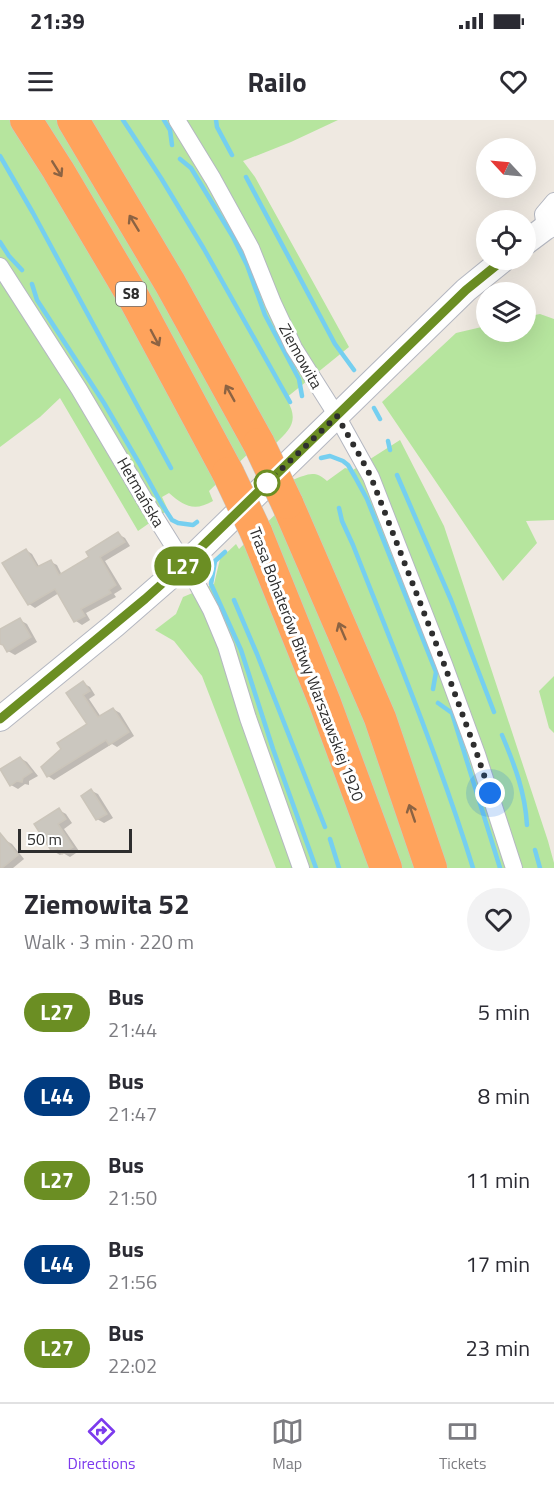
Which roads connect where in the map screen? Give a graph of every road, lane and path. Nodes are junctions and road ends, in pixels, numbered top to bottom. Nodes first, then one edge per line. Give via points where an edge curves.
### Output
1 (26, 120) edge
2 (73, 120) edge
3 (177, 120) edge
4 (554, 201) edge
5 (550, 226) edge
6 (536, 236) edge
7 (0, 266) edge
8 (490, 270) edge
9 (337, 416) junction
10 (184, 564) junction
11 (0, 719) edge
12 (301, 868) edge
13 (386, 868) edge
14 (431, 868) edge
15 (514, 868) edge

1 -> 13 highway, Trasa Bohaterów Bitwy Warszawskiej 1920 / S8, bridge via 135,300 228,473 325,703
14 -> 2 highway, S8, bridge via 380,718 259,444
3 - 9 street, Ziemowita via 251,248 294,348
4 - 5 street via 543,214
5 - 6 street
7 - 10 street, Hetmańska
8 - 9 street
9 - 10 street
9 - 15 street, Ziemowita via 371,477 477,754
10 - 11 street
10 - 12 street, Hetmańska via 205,598 226,646

